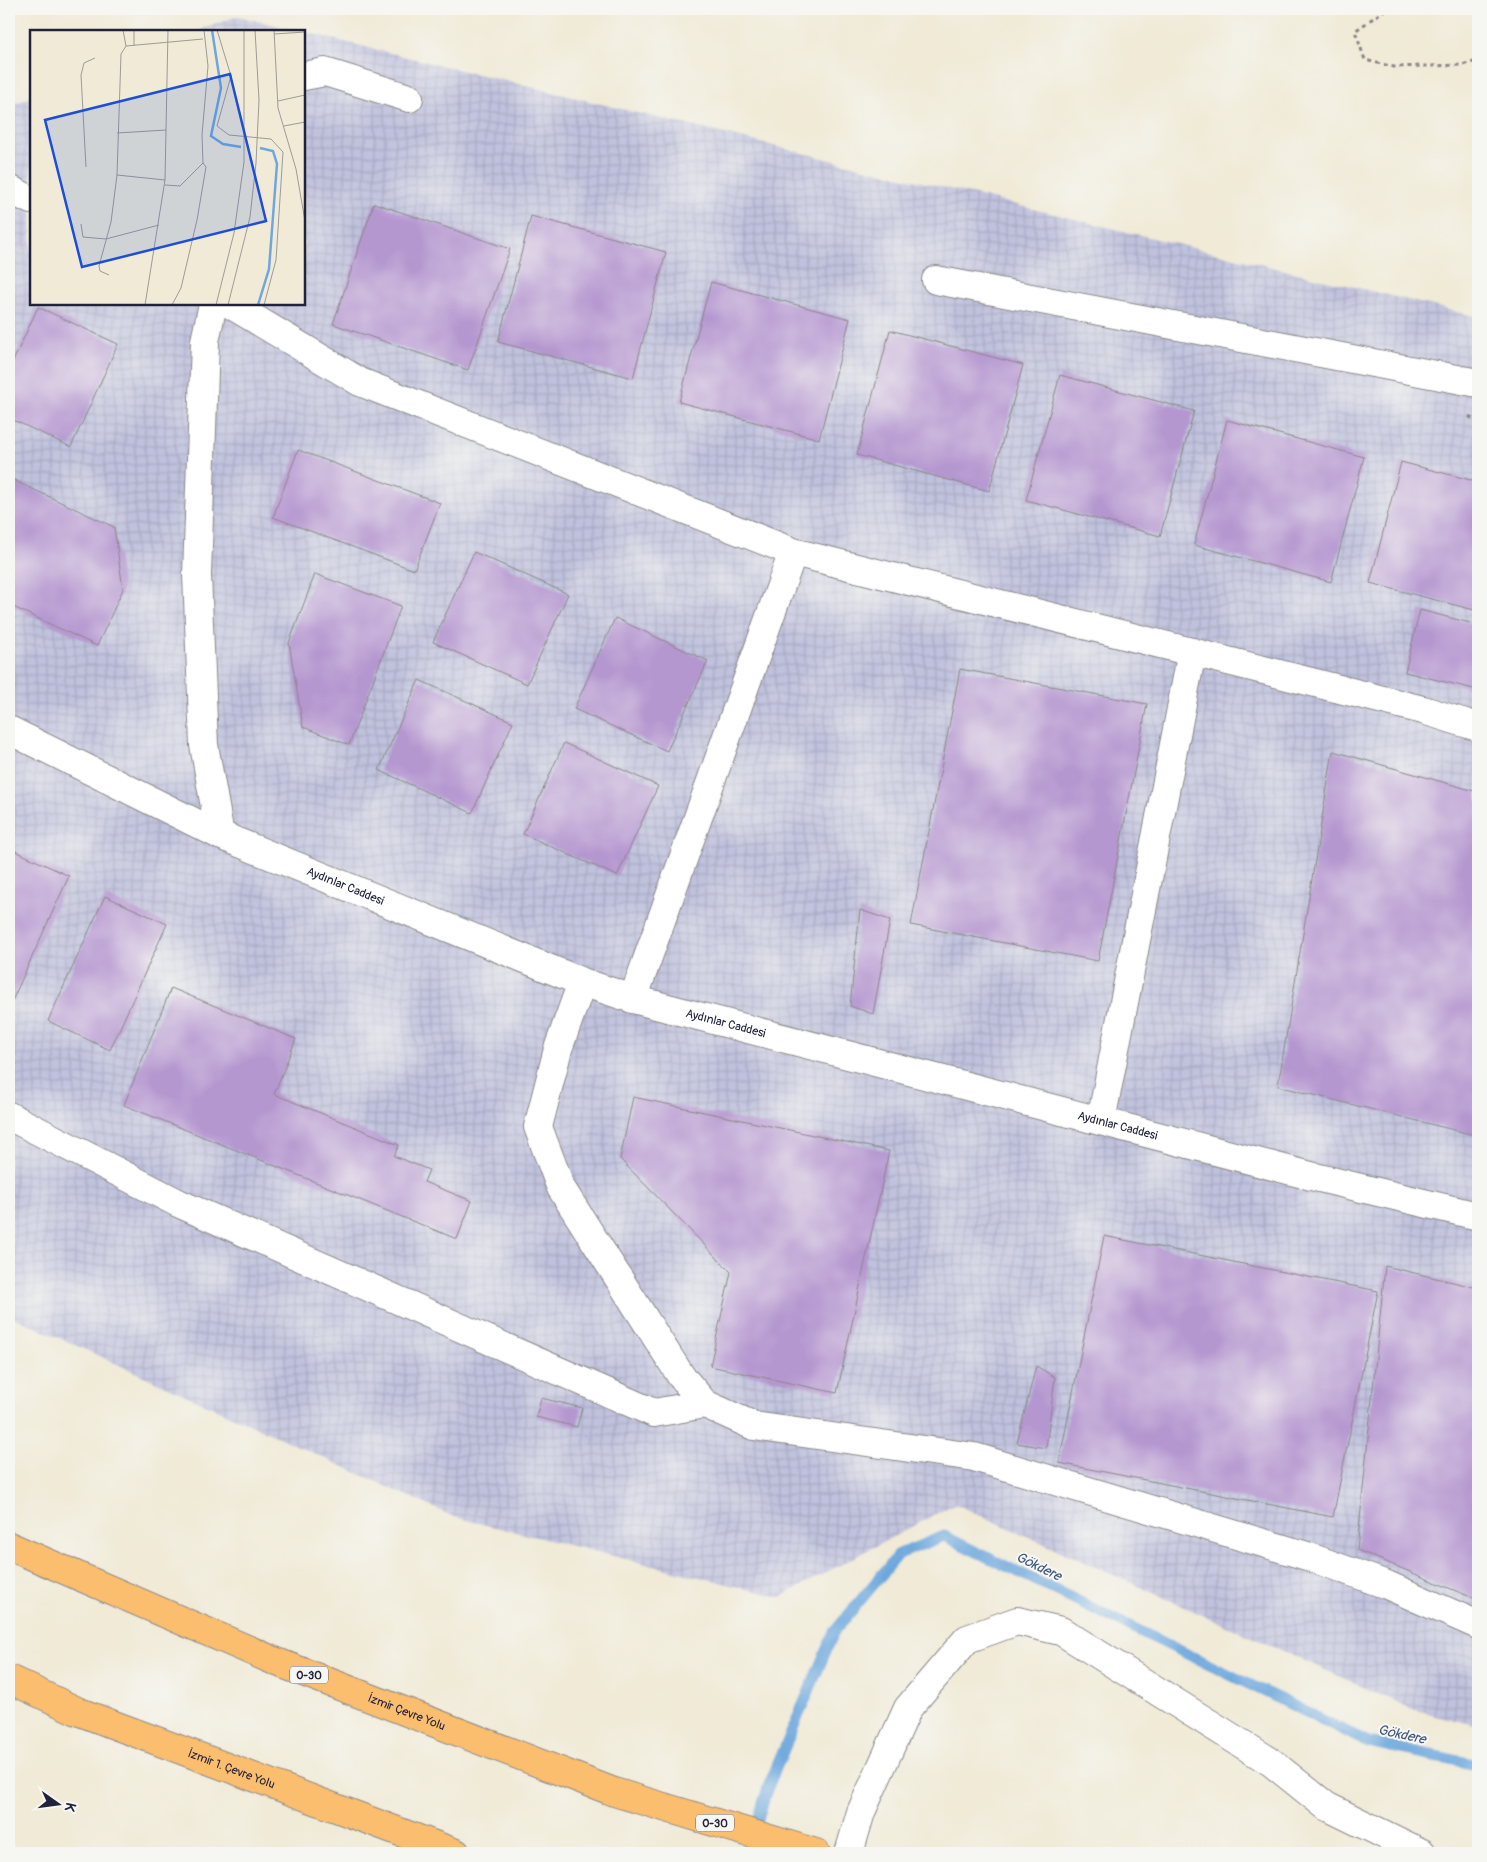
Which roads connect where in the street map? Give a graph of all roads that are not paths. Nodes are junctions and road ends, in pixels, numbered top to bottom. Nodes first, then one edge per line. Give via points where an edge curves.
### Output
1 (305, 76) edge
2 (409, 98) dead end
3 (9, 189) edge
4 (30, 200) edge
5 (936, 280) dead end
6 (213, 305) edge
7 (232, 305) edge
8 (1478, 383) edge
9 (793, 552) junction
10 (1192, 652) junction
11 (1478, 728) edge
12 (9, 730) edge
13 (220, 835) junction
14 (582, 982) junction
15 (633, 1000) junction
16 (9, 1116) edge
17 (1101, 1121) junction
18 (1478, 1216) edge
19 (705, 1404) junction
20 (9, 1546) edge
21 (1478, 1625) edge
22 (9, 1678) edge
23 (456, 1853) edge
24 (816, 1853) edge
25 (849, 1853) edge
26 (1422, 1853) edge

1 - 2 street via 325,72
3 - 4 street
5 - 8 street
6 - 13 street via 205,341 198,575 204,745
7 - 9 street via 360,382
9 - 10 street
9 - 15 street
10 - 11 street via 1423,710
10 - 17 street
12 - 13 street, Aydınlar Caddesi
13 - 14 street, Aydınlar Caddesi
14 - 15 street, Aydınlar Caddesi
14 - 19 street via 558,1049 538,1128 560,1188 681,1376
15 - 17 street, Aydınlar Caddesi
16 - 19 street via 178,1203 654,1412
17 - 18 street, Aydınlar Caddesi
19 - 21 street via 754,1426 984,1459 1307,1556 1387,1585
20 - 24 highway, İzmir Çevre Yolu / O-30 via 277,1662 614,1792
22 - 23 highway, İzmir 1. Çevre Yolu via 77,1712
25 - 26 street via 861,1812 908,1708 967,1639 1017,1621 1061,1631 1271,1762 1326,1806

